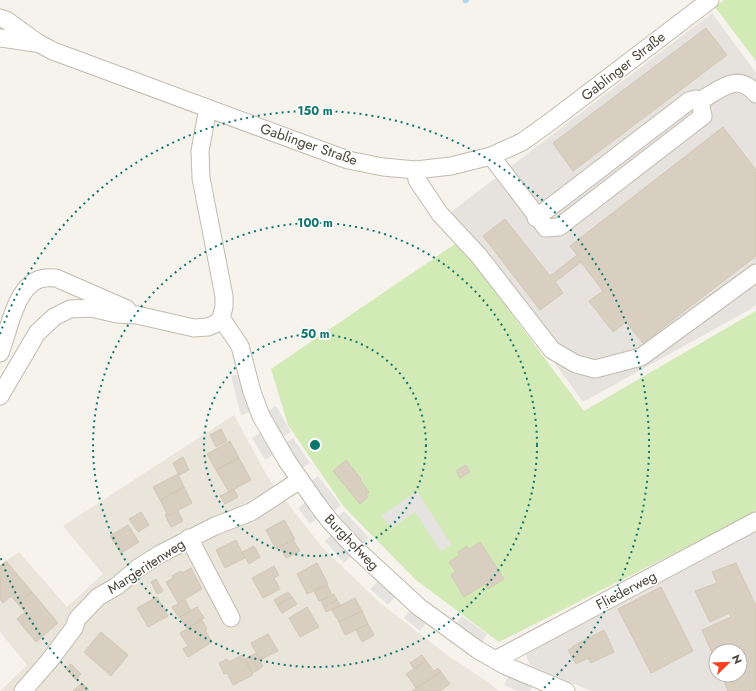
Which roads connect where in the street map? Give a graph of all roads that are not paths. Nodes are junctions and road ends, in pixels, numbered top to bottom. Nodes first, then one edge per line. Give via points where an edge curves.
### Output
1 (710, 0) edge
2 (0, 18) edge
3 (1, 39) edge
4 (38, 44) junction
5 (756, 94) edge
6 (208, 108) junction
7 (491, 156) junction
8 (416, 170) junction
9 (756, 274) edge
10 (138, 315) junction
11 (221, 318) junction
12 (0, 354) edge
13 (0, 396) edge
14 (300, 480) junction
15 (756, 521) edge
16 (189, 538) junction
17 (231, 618) dead end
18 (495, 660) junction
19 (24, 691) edge
20 (566, 691) edge

1 - 7 street, Gablinger Straße via 522,142
2 - 4 street
3 - 4 street
4 - 6 street, Gablinger Straße
5 - 7 street via 742,83 733,82 700,102 703,116 559,228 546,228 536,218
6 - 8 street, Gablinger Straße via 348,160
6 - 11 street via 200,151 201,178 224,296
7 - 8 street, Gablinger Straße via 451,166
8 - 9 street via 417,180 440,214 479,256 552,350 576,364 595,369 641,356
10 - 11 street via 194,328 208,327
10 - 12 street via 56,278 46,277 31,284 21,295
10 - 13 street via 117,314 91,308 70,309 54,317 37,333
11 - 14 street, Burghofweg via 240,346 261,416
14 - 16 street, Margeritenweg via 252,512
14 - 18 street, Burghofweg via 330,521 409,598 434,619
15 - 18 street, Fliederweg
16 - 17 street
16 - 19 street, Margeritenweg via 138,568 117,586 98,597 77,619 70,634
18 - 20 street, Burghofweg

